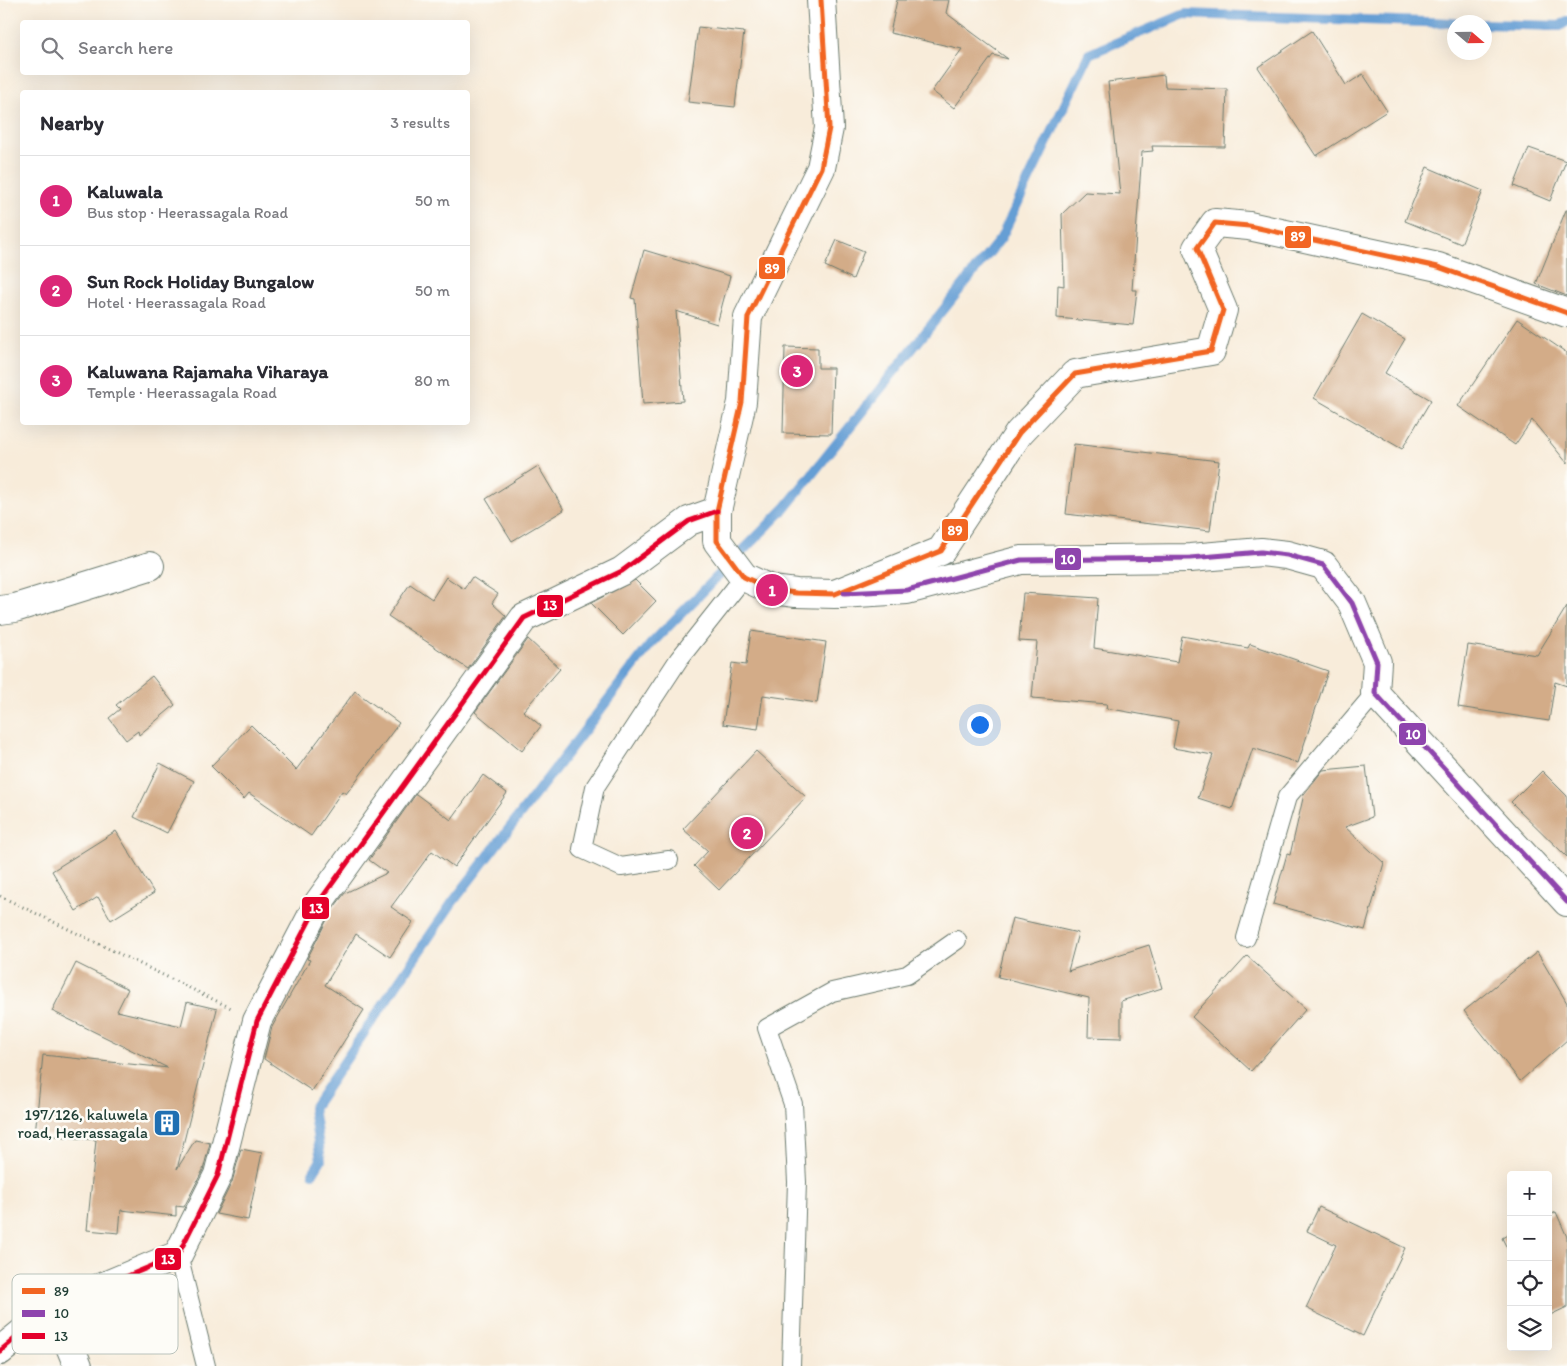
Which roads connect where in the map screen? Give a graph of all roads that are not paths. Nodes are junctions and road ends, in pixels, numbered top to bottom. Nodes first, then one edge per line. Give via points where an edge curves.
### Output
1 (821, 0) edge
2 (1567, 313) edge
3 (717, 511) junction
4 (150, 566) dead end
5 (741, 573) junction
6 (835, 594) junction
7 (0, 610) edge
8 (1375, 693) junction
9 (669, 860) dead end
10 (1567, 902) edge
11 (1246, 938) dead end
12 (957, 940) dead end
13 (178, 1255) junction
14 (133, 1274) edge
15 (12, 1341) edge
16 (0, 1351) edge
17 (73, 1354) edge
18 (78, 1366) edge
19 (206, 1366) edge
20 (791, 1366) edge

1 - 3 street via 828,136 821,168 748,317 742,402
2 - 6 street via 1438,267 1249,226 1215,223 1197,248 1222,310 1211,351 1075,374 1019,433 941,551
3 - 5 street via 717,541
3 - 13 street via 688,521 622,571 524,618 319,902 257,1021 218,1175
4 - 7 street
5 - 6 street via 772,590
5 - 9 lane via 679,659 595,787 582,849 621,867
6 - 8 street via 907,590 1021,560 1190,558 1261,552 1287,555 1324,565 1352,603 1378,662
8 - 10 street
8 - 11 lane via 1287,797
12 - 20 lane via 907,975 832,992 767,1028 794,1104 798,1182
13 - 14 street
13 - 19 lane
15 - 16 street
17 - 18 street

